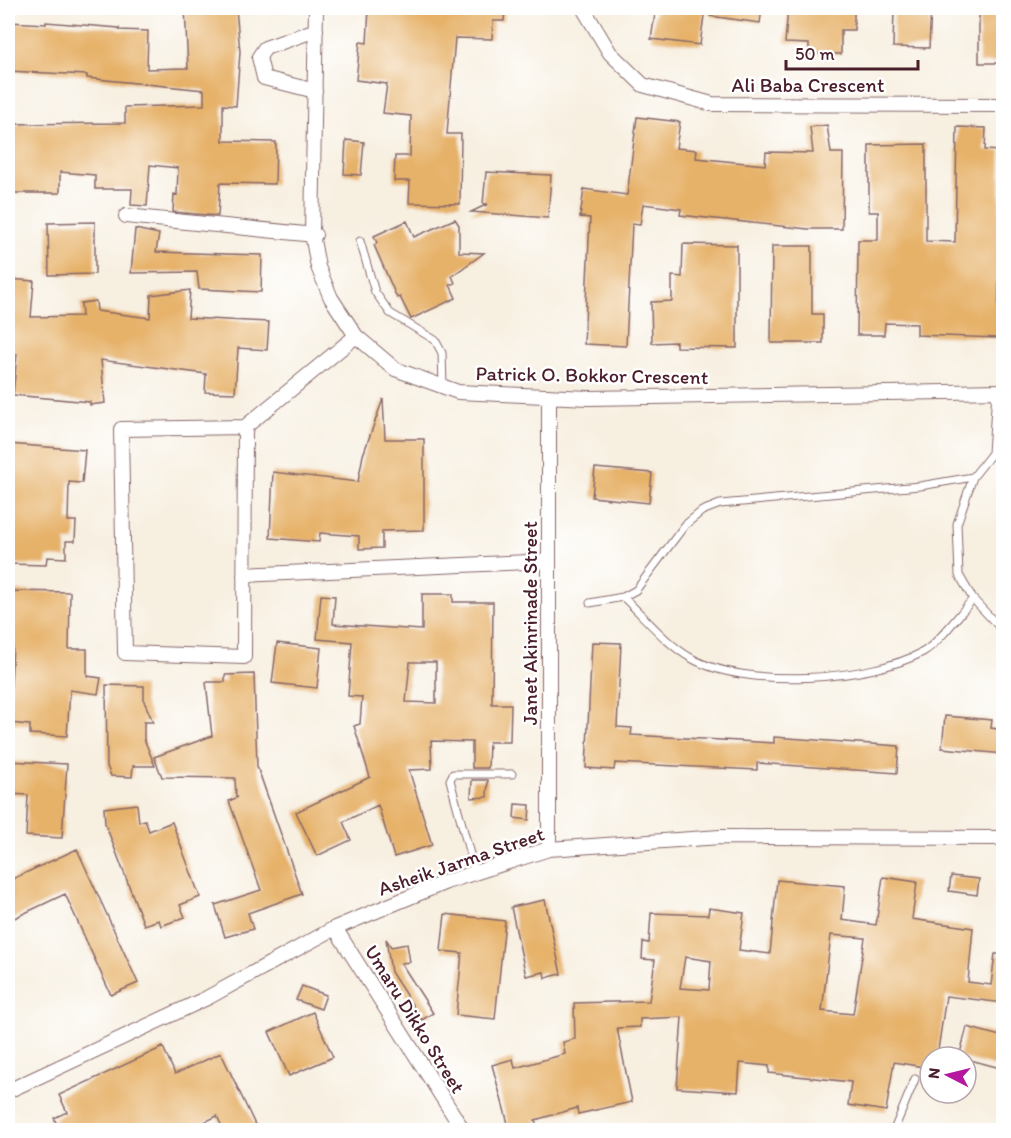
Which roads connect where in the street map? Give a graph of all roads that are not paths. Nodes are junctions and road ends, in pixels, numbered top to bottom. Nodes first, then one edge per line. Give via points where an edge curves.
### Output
1 (316, 8) edge
2 (583, 8) edge
3 (316, 30) junction
4 (315, 91) junction
5 (1004, 105) edge
6 (126, 216) dead end
7 (315, 235) junction
8 (360, 241) dead end
9 (356, 336) junction
10 (443, 386) junction
11 (1000, 391) edge
12 (549, 396) junction
13 (244, 427) junction
14 (973, 477) junction
15 (549, 561) junction
16 (244, 575) junction
17 (623, 597) junction
18 (973, 599) junction
19 (590, 603) dead end
20 (1004, 632) edge
21 (512, 774) dead end
22 (1004, 838) edge
23 (549, 849) junction
24 (475, 873) junction
25 (335, 928) junction
26 (915, 1079) dead end
27 (8, 1091) edge
28 (463, 1131) edge
29 (894, 1131) edge

1 - 3 street, Patrick O. Bokkor Crescent
2 - 5 street, Ali Baba Crescent via 610,53 643,85 712,104
3 - 4 street, Patrick O. Bokkor Crescent
3 - 4 street via 265,48 259,57 264,78
4 - 7 street, Patrick O. Bokkor Crescent
6 - 7 street
7 - 9 street, Patrick O. Bokkor Crescent via 318,267 331,298
8 - 10 lane via 375,291 390,313 435,340 442,353
9 - 10 street, Patrick O. Bokkor Crescent via 395,369
9 - 13 street
10 - 12 street, Patrick O. Bokkor Crescent via 458,392
11 - 12 street, Patrick O. Bokkor Crescent
11 - 14 lane via 992,453
12 - 15 street, Janet Akinrinade Street
13 - 16 street
13 - 16 street via 121,429 125,653 244,657
14 - 17 lane via 920,486 720,504 702,511 685,525 636,590
14 - 18 lane via 957,524 959,575
15 - 16 street
15 - 23 street, Janet Akinrinade Street
17 - 18 lane via 692,659 736,673 777,677 842,676 883,669 925,651
17 - 19 lane
18 - 20 lane
21 - 24 lane via 453,774 450,780
22 - 23 street, Asheik Jarma Street via 720,837
23 - 24 street, Asheik Jarma Street
24 - 25 street, Asheik Jarma Street
25 - 27 street, Asheik Jarma Street via 207,998
25 - 28 street, Umaru Dikko Street
26 - 29 lane

